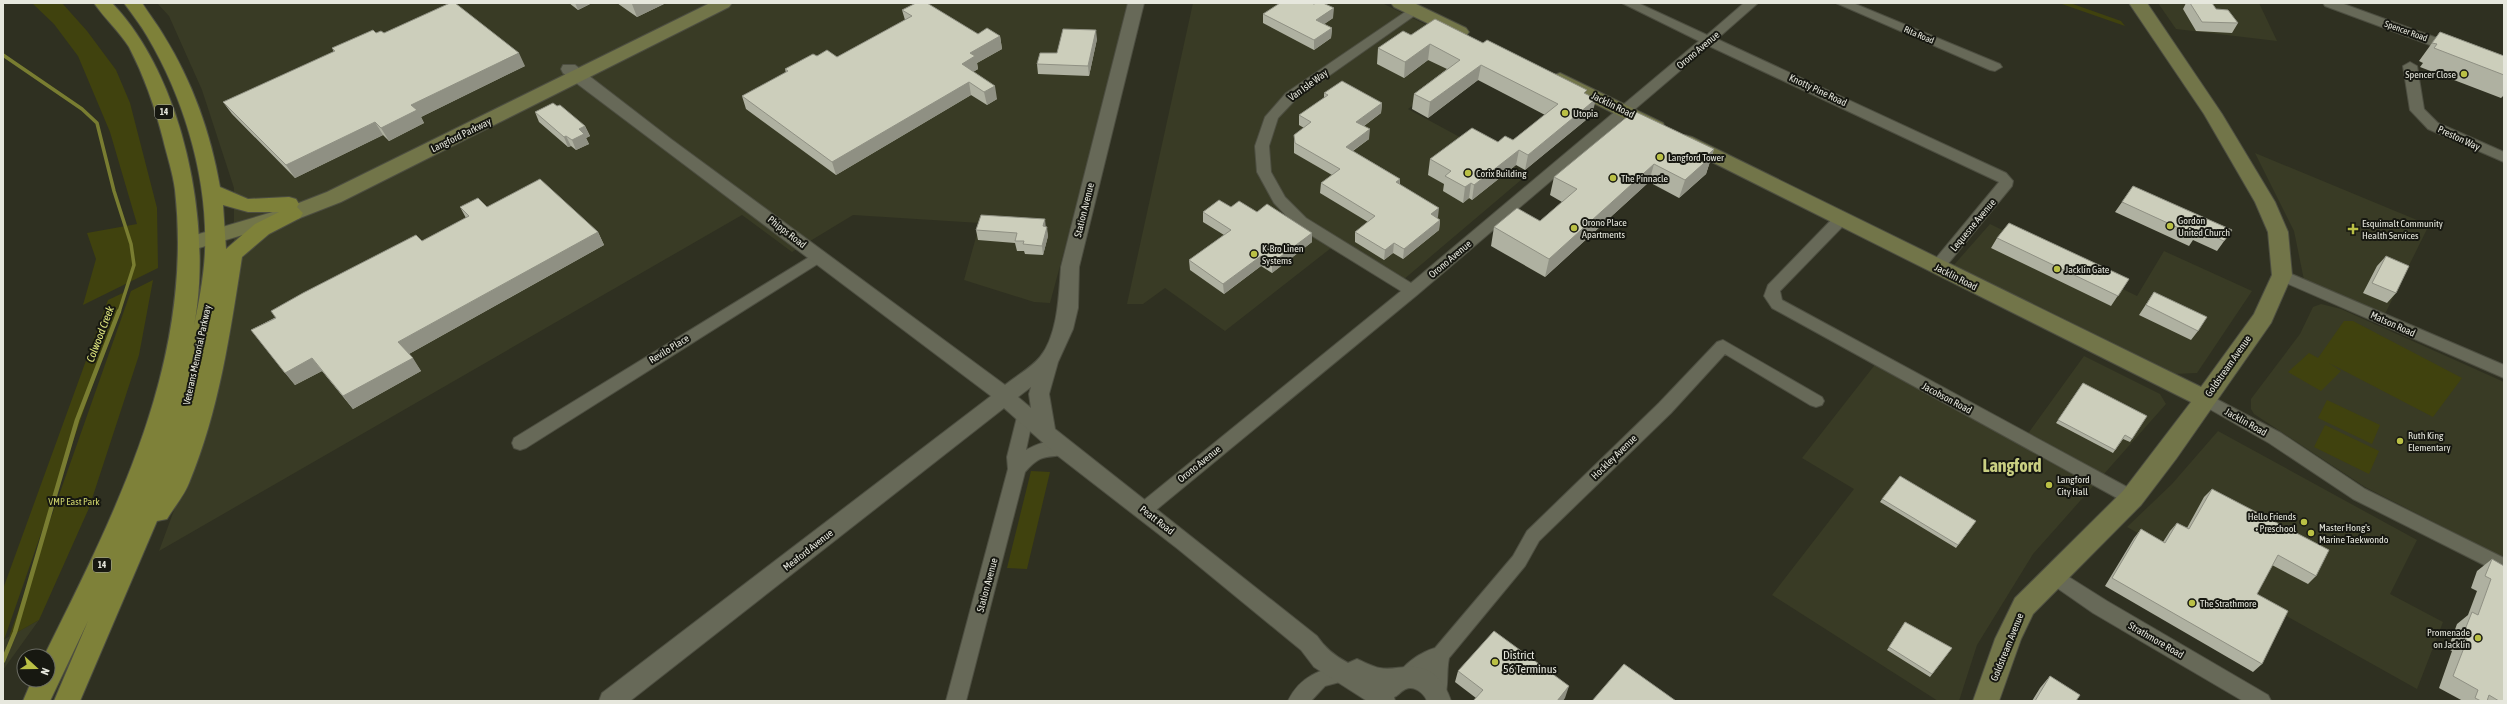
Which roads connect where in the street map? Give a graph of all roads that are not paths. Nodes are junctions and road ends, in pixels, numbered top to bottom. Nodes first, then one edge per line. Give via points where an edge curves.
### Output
1 (103, 3) edge
2 (133, 3) edge
3 (704, 3) edge
4 (723, 3) edge
5 (1136, 3) edge
6 (1628, 3) edge
7 (1752, 3) edge
8 (1842, 3) edge
9 (2138, 3) edge
10 (2329, 3) edge
11 (1407, 7) edge
12 (1710, 40) junction
13 (1478, 41) edge
14 (2469, 54) edge
15 (2410, 66) dead end
16 (1995, 67) dead end
17 (1542, 71) edge
18 (574, 73) junction
19 (1625, 111) junction
20 (2504, 157) edge
21 (2006, 181) joint
22 (211, 190) junction
23 (291, 209) junction
24 (1840, 220) junction
25 (216, 232) junction
26 (189, 240) junction
27 (818, 256) junction
28 (1937, 267) junction
29 (2282, 276) junction
30 (1412, 291) junction
31 (1048, 362) junction
32 (2504, 372) edge
33 (1004, 397) junction
34 (2205, 400) junction
35 (1816, 401) dead end
36 (1025, 417) junction
37 (1045, 432) junction
38 (520, 443) dead end
39 (1064, 448) junction
40 (1017, 469) junction
41 (2132, 498) junction
42 (1144, 510) junction
43 (127, 560) junction
44 (2504, 567) edge
45 (2053, 575) junction
46 (1441, 654) junction
47 (1316, 659) junction
48 (56, 660) edge
49 (1402, 679) junction
50 (42, 688) edge
51 (1438, 697) edge
52 (36, 701) edge
53 (67, 701) edge
54 (612, 701) edge
55 (956, 701) edge
56 (1298, 701) edge
57 (1384, 701) edge
58 (1986, 701) edge
59 (2261, 701) edge

1 - 26 main road, Veterans Memorial Parkway / 14 via 146,61 158,92 185,190
2 - 22 main road, Veterans Memorial Parkway / 14 via 157,38 187,100
3 - 18 main road, Langford Parkway
4 - 18 main road, Langford Parkway
5 - 31 street, Station Avenue via 1070,267 1068,308 1063,329
6 - 12 street, Knotty Pine Road
7 - 12 street, Orono Avenue
8 - 16 street, Rita Road
9 - 29 main road via 2212,114 2265,202 2278,232
10 - 14 street, Spencer Road
11 - 13 main road
11 - 30 street, Van Isle Way via 1291,96 1272,117 1262,146 1264,172 1279,200 1301,222
12 - 19 street, Orono Avenue
12 - 21 street, Knotty Pine Road via 1993,172
15 - 20 street, Preston Way via 2417,110 2433,126
17 - 19 main road, Jacklin Road
18 - 23 main road, Langford Parkway via 368,180
18 - 27 street, Phipps Road
19 - 24 main road, Jacklin Road
19 - 30 street, Orono Avenue
21 - 28 street, Lequesne Avenue via 2002,191
22 - 23 main road via 238,205
22 - 25 main road, Veterans Memorial Parkway / 14
23 - 25 main road, Langford Parkway
23 - 43 main road via 242,242 232,255 217,350 201,414 180,476
24 - 28 main road, Jacklin Road
24 - 41 street, Jacobson Road via 1773,289 1772,296 1777,304
25 - 26 main road, Langford Parkway
25 - 43 main road, Veterans Memorial Parkway / 14 via 214,276 186,406 167,464
26 - 48 main road, Veterans Memorial Parkway / 14 via 186,296 178,352 159,423 142,474 112,545
27 - 33 street, Phipps Road via 992,384
27 - 38 street, Revilo Place
28 - 34 main road, Jacklin Road
29 - 32 street, Matson Road
29 - 34 main road, Goldstream Avenue via 2263,317
30 - 42 street, Orono Avenue
31 - 33 street, Station Avenue
31 - 37 street via 1039,394
33 - 36 street, Peatt Road
33 - 54 street, Meaford Avenue
34 - 41 main road, Goldstream Avenue
34 - 44 street, Jacklin Road via 2275,438 2359,494
35 - 46 street, Hockley Avenue via 1723,346 1665,408 1533,536 1519,561
36 - 37 street, Peatt Road
36 - 40 street, Station Avenue via 1016,457
37 - 39 street, Peatt Road
39 - 40 street via 1053,447 1033,453
39 - 42 street, Peatt Road
40 - 55 street, Station Avenue
41 - 45 main road, Goldstream Avenue
42 - 47 street, Peatt Road
43 - 53 main road, Veterans Memorial Parkway / 14
45 - 58 main road, Goldstream Avenue via 2024,606 2008,639
45 - 59 street, Strathmore Road via 2100,607
46 - 49 street, Hockley Avenue
46 - 51 street, Hockley Avenue via 1436,672
47 - 49 street, Peatt Road via 1322,647 1364,674 1378,678
47 - 56 street
47 - 57 street, Peatt Road via 1374,690
49 - 51 street, Peatt Road via 1424,681
49 - 57 street, Peatt Road via 1390,686
50 - 52 main road

